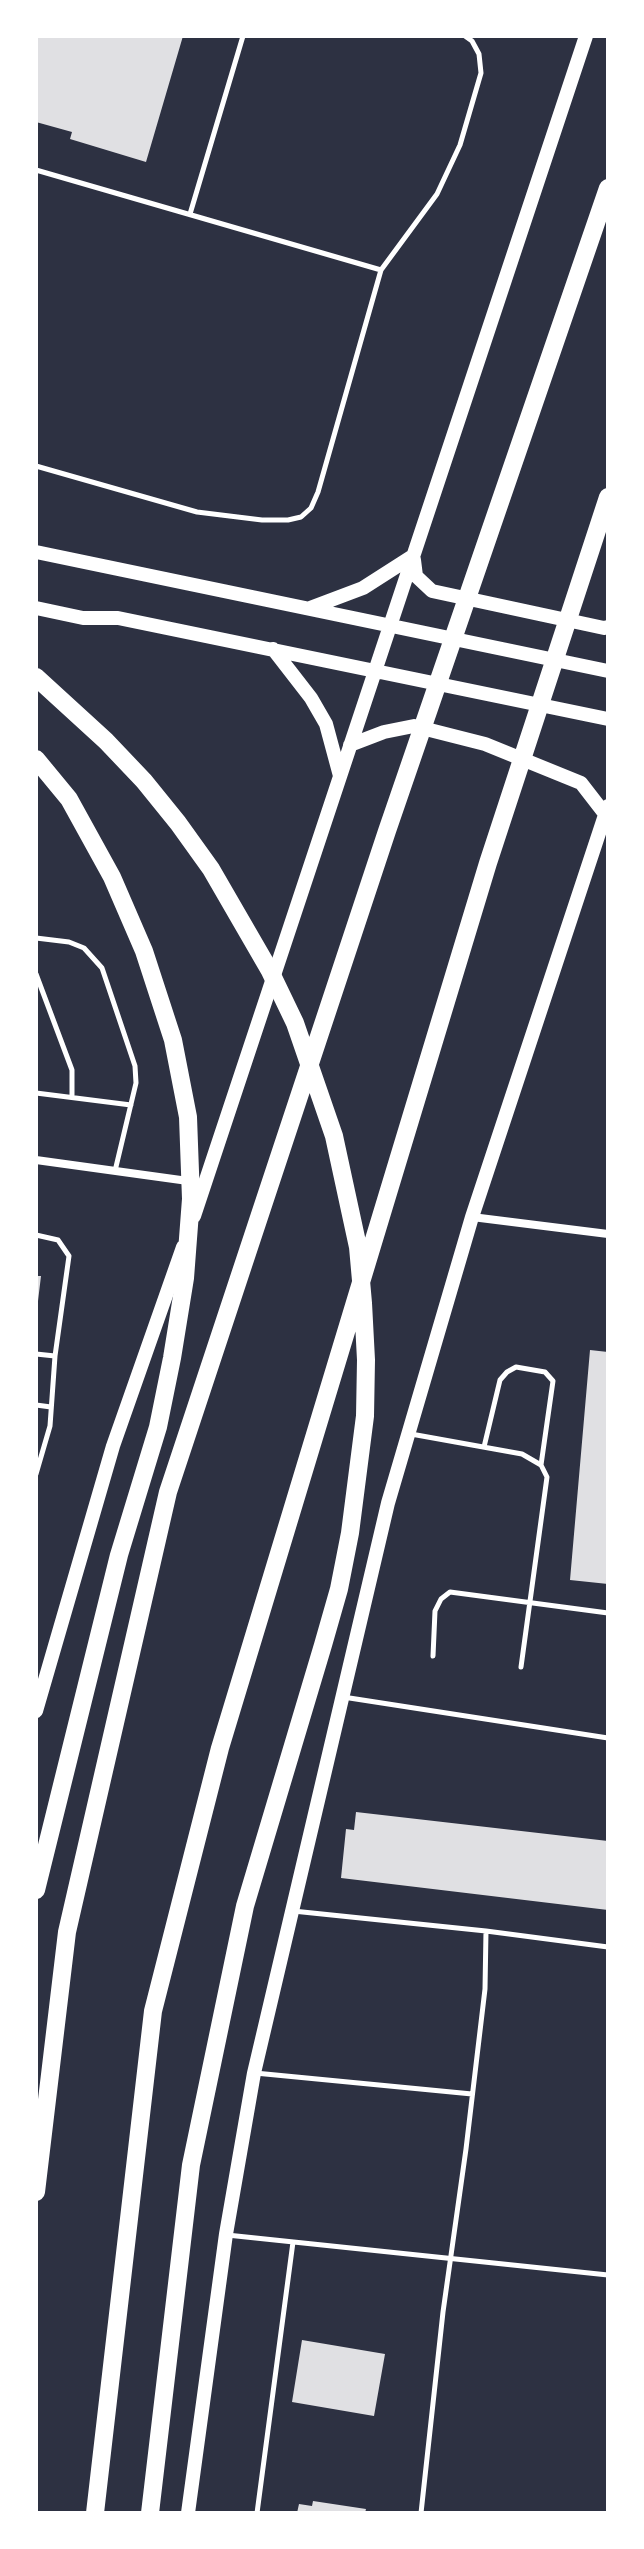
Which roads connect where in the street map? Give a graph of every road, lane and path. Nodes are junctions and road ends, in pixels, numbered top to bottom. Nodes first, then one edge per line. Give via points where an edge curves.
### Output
1 (243, 36) edge
2 (465, 36) edge
3 (586, 36) edge
4 (36, 170) edge
5 (608, 188) edge
6 (190, 214) junction
7 (381, 270) junction
8 (36, 466) edge
9 (608, 497) edge
10 (36, 552) edge
11 (413, 556) junction
12 (36, 608) edge
13 (309, 608) junction
14 (390, 625) junction
15 (608, 627) edge
16 (273, 649) junction
17 (375, 670) junction
18 (608, 671) edge
19 (36, 677) edge
20 (608, 719) edge
21 (350, 745) junction
22 (36, 759) edge
23 (340, 776) junction
24 (606, 810) edge
25 (36, 938) edge
26 (36, 974) edge
27 (36, 1093) edge
28 (72, 1097) junction
29 (131, 1105) junction
30 (36, 1160) edge
31 (115, 1171) junction
32 (205, 1183) junction
33 (472, 1217) junction
34 (608, 1234) edge
35 (36, 1235) edge
36 (36, 1354) edge
37 (55, 1356) junction
38 (36, 1405) edge
39 (51, 1407) junction
40 (408, 1434) junction
41 (484, 1447) junction
42 (541, 1465) junction
43 (36, 1474) edge
44 (530, 1602) junction
45 (608, 1613) edge
46 (433, 1656) dead end
47 (521, 1667) dead end
48 (342, 1696) junction
49 (36, 1711) edge
50 (608, 1738) edge
51 (36, 1890) edge
52 (292, 1911) junction
53 (486, 1931) junction
54 (608, 1947) edge
55 (254, 2073) junction
56 (472, 2094) junction
57 (36, 2192) edge
58 (226, 2234) junction
59 (293, 2242) junction
60 (452, 2259) junction
61 (608, 2275) edge
62 (95, 2513) edge
63 (150, 2513) edge
64 (188, 2513) edge
65 (257, 2513) edge
66 (421, 2513) edge

1 - 6 lane
2 - 7 lane via 479,54 481,73 460,145 437,194
3 - 11 main road
4 - 6 lane
5 - 57 highway via 168,1492 67,1932
6 - 7 lane
7 - 8 lane via 318,492 301,517 262,520 197,512
9 - 62 highway via 488,863 220,1748 153,2011
10 - 13 main road
11 - 13 main road via 363,588
11 - 14 main road
11 - 15 main road via 416,576 432,591
12 - 16 main road via 83,618 118,618
13 - 14 main road
14 - 17 main road
14 - 18 main road
16 - 17 main road
16 - 23 main road via 326,724
17 - 20 main road
17 - 21 main road
19 - 63 highway via 144,781 211,869 295,1023 344,1179 358,1247 366,1360 365,1416 339,1589 245,1906 191,2165
21 - 23 main road
21 - 24 main road via 414,726 485,744 581,783
22 - 51 highway via 69,799 112,877 144,951 173,1040 188,1117 191,1199 185,1278 158,1427 119,1555
23 - 32 main road
24 - 33 main road
25 - 29 lane via 84,948 102,968 135,1066
26 - 28 lane via 72,1070
27 - 28 lane
28 - 29 lane
29 - 31 lane
30 - 31 street
31 - 32 street
32 - 49 main road via 113,1446
33 - 34 street
33 - 40 main road
35 - 37 lane via 58,1240 69,1256
36 - 37 lane
37 - 39 lane
38 - 39 lane
39 - 43 lane
40 - 41 lane
40 - 48 main road
41 - 42 lane via 522,1454
41 - 42 lane via 500,1380 516,1367 545,1372 553,1381
42 - 44 lane via 547,1477
44 - 45 lane
44 - 46 lane via 450,1592 435,1611
44 - 47 lane
48 - 50 lane
48 - 52 main road
52 - 53 lane
52 - 55 main road
53 - 54 lane
53 - 56 lane
55 - 56 lane
55 - 58 main road
56 - 60 lane
58 - 59 lane
58 - 64 main road
59 - 60 lane
59 - 65 lane
60 - 61 lane
60 - 66 lane

